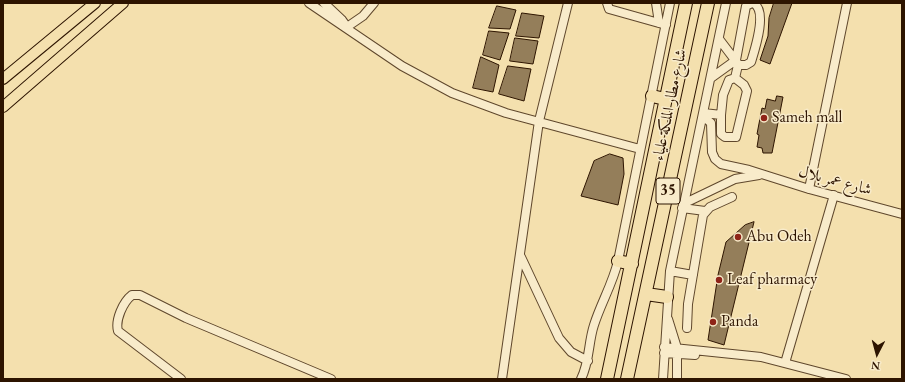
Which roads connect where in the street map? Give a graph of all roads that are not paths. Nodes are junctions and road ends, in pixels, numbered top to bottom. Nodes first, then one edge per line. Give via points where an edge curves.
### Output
1 (95, 3) edge
2 (123, 3) edge
3 (309, 3) edge
4 (324, 3) edge
5 (374, 3) edge
6 (568, 3) edge
7 (606, 3) edge
8 (656, 3) edge
9 (670, 3) edge
10 (686, 3) edge
11 (708, 3) edge
12 (726, 3) edge
13 (752, 3) edge
14 (847, 3) edge
15 (662, 24) junction
16 (347, 27) junction
17 (719, 39) junction
18 (737, 62) junction
19 (711, 78) junction
20 (734, 78) junction
21 (3, 79) edge
22 (652, 96) junction
23 (665, 99) junction
24 (3, 108) edge
25 (703, 115) junction
26 (721, 115) junction
27 (539, 121) junction
28 (640, 150) junction
29 (762, 175) junction
30 (809, 189) junction
31 (834, 196) junction
32 (732, 197) dead end
33 (683, 206) junction
34 (705, 211) junction
35 (902, 214) edge
36 (521, 256) junction
37 (618, 261) junction
38 (632, 264) junction
39 (670, 271) junction
40 (693, 275) junction
41 (646, 294) junction
42 (667, 297) junction
43 (666, 312) junction
44 (687, 328) dead end
45 (664, 350) junction
46 (677, 351) junction
47 (588, 361) junction
48 (785, 363) junction
49 (606, 376) edge
50 (181, 379) edge
51 (331, 379) edge
52 (502, 379) edge
53 (581, 379) edge
54 (627, 379) edge
55 (663, 379) edge
56 (677, 379) edge
57 (846, 379) edge

1 - 21 main road
2 - 24 main road
3 - 16 street via 335,22
4 - 16 street
5 - 16 street via 363,16
6 - 27 street
7 - 15 street via 609,9
8 - 15 street
9 - 15 street
10 - 23 highway, شارع مطار الملكة علياء / 35
11 - 41 highway, شارع مطار الملكة علياء / 35
12 - 17 street
13 - 18 street via 746,6
13 - 18 street via 760,12 758,37 751,62 746,65
14 - 30 street
15 - 22 street
16 - 27 street via 402,66 452,93 506,113
17 - 18 street
17 - 19 street
18 - 19 street
18 - 20 street
19 - 25 street
20 - 26 street via 729,80 727,85
20 - 26 street via 744,85 747,91 736,137 725,137 721,134
22 - 23 highway
22 - 28 street
23 - 38 highway, شارع مطار الملكة علياء / 35
25 - 26 street
25 - 29 street, شارع عمر بلال via 711,123 712,152 718,162 724,166 750,170
25 - 33 street
27 - 28 street
27 - 36 street
28 - 37 street
29 - 30 street, شارع عمر بلال
29 - 33 street, شارع عمر بلال via 735,179
30 - 31 street, شارع عمر بلال
31 - 35 street, شارع عمر بلال
31 - 48 street
32 - 34 street
33 - 34 street
33 - 39 street
34 - 40 street
36 - 47 street via 559,338 572,352
36 - 52 street
37 - 38 highway
37 - 47 street via 594,326
38 - 49 highway, شارع مطار الملكة علياء / 35
39 - 40 street
39 - 42 street
40 - 44 street
41 - 42 highway
41 - 54 highway, شارع مطار الملكة علياء / 35
42 - 43 street
43 - 45 street
43 - 46 street
45 - 46 street
45 - 55 street
46 - 48 street
46 - 56 street
47 - 53 street
48 - 57 street
50 - 51 street via 118,331 118,320 123,306 132,295 140,295 186,318

